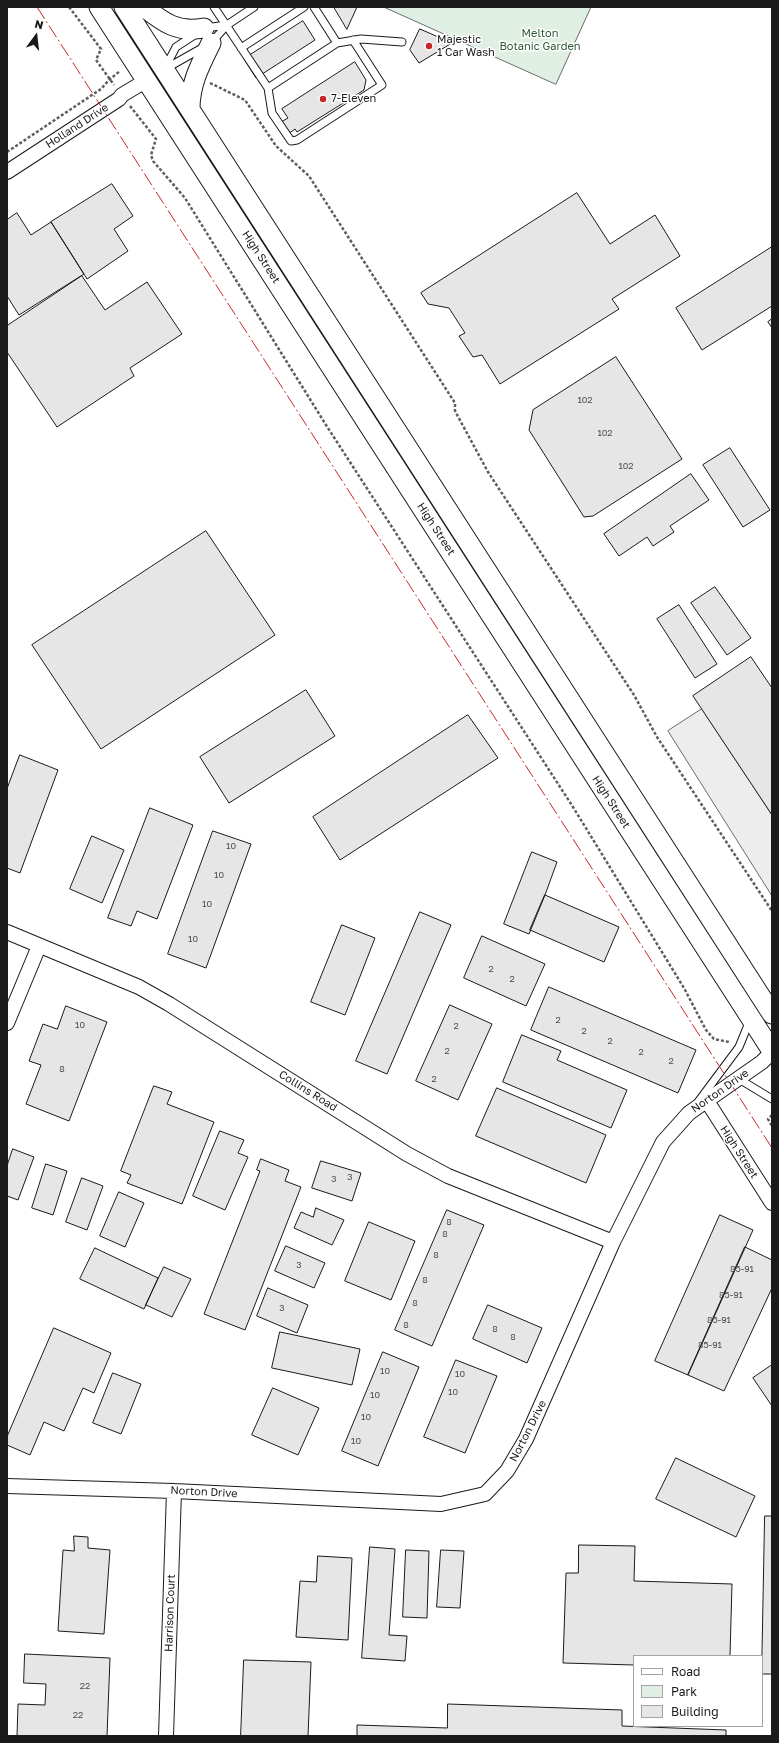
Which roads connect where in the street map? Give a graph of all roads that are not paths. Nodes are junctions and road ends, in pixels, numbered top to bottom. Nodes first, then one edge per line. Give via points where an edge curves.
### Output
1 (99, 7) edge
2 (124, 7) edge
3 (144, 7) edge
4 (214, 7) edge
5 (254, 7) edge
6 (304, 7) edge
7 (314, 7) edge
8 (227, 25) junction
9 (207, 36) junction
10 (353, 40) junction
11 (402, 42) dead end
12 (337, 43) junction
13 (241, 48) junction
14 (164, 69) junction
15 (147, 80) junction
16 (268, 88) junction
17 (190, 109) junction
18 (7, 172) edge
19 (7, 932) edge
20 (38, 946) junction
21 (772, 1014) edge
22 (751, 1018) junction
23 (7, 1023) edge
24 (772, 1052) edge
25 (740, 1078) junction
26 (772, 1100) edge
27 (706, 1101) junction
28 (689, 1113) junction
29 (772, 1203) edge
30 (613, 1242) junction
31 (7, 1486) edge
32 (174, 1491) junction
33 (166, 1736) edge

1 - 15 main road, High Street
2 - 14 main road, High Street
3 - 9 main road via 175,28 192,30
4 - 8 lane
5 - 8 lane
6 - 13 lane
7 - 12 lane
8 - 9 lane
8 - 9 lane
8 - 13 lane
9 - 14 lane
9 - 14 lane via 176,46
9 - 17 main road via 192,84
10 - 11 lane
10 - 12 lane
10 - 16 lane via 382,85 297,140 291,141 272,113
12 - 16 lane
13 - 16 lane
14 - 15 main road
14 - 17 main road, High Street
15 - 18 street, Holland Drive
15 - 22 main road, High Street
17 - 21 main road, High Street
19 - 20 street, Collins Road
20 - 23 street
20 - 30 street, Collins Road via 139,987 407,1154 448,1176
22 - 24 main road, High Street
22 - 28 lane via 739,1047
24 - 25 street, Norton Drive
25 - 26 lane
25 - 27 street, Norton Drive
27 - 28 street, Norton Drive
27 - 29 street, High Street
28 - 30 street, Norton Drive via 663,1142
30 - 32 street, Norton Drive via 526,1439 507,1471 485,1494 441,1504
31 - 32 street, Norton Drive
32 - 33 street, Harrison Court

